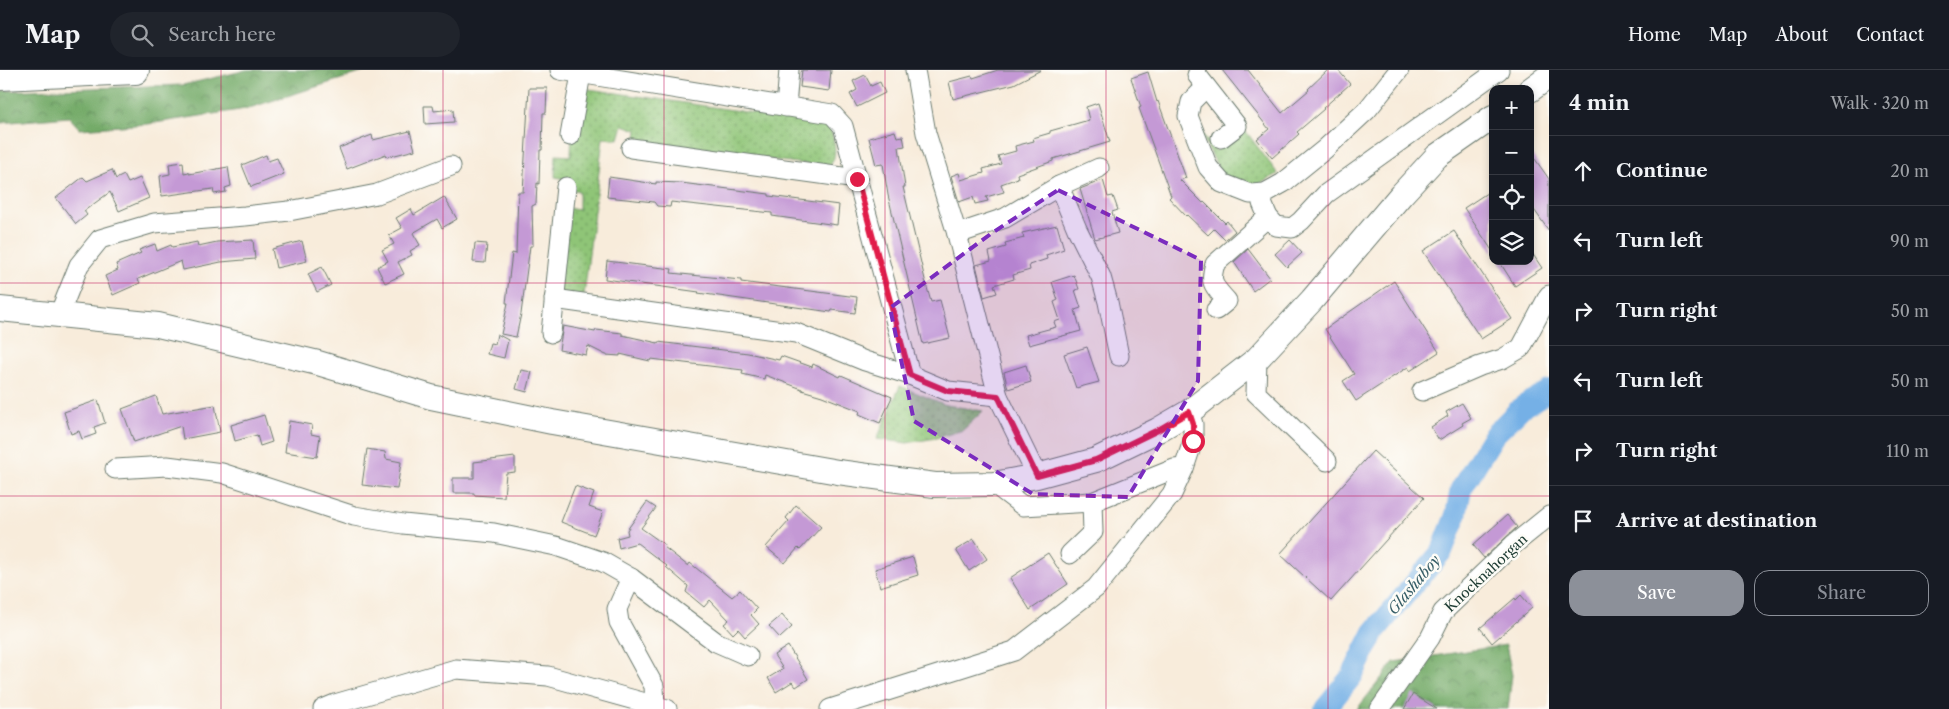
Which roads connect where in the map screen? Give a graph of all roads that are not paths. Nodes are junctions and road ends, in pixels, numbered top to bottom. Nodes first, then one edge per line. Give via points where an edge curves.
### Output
1 (135, 70) edge
2 (560, 70) edge
3 (790, 70) edge
4 (915, 70) edge
5 (1399, 70) edge
6 (1499, 70) edge
7 (581, 74) junction
8 (0, 76) edge
9 (1549, 76) edge
10 (1534, 87) edge
11 (786, 107) junction
12 (1489, 120) edge
13 (570, 136) dead end
14 (1221, 138) dead end
15 (632, 148) dead end
16 (451, 166) dead end
17 (1099, 168) dead end
18 (857, 179) junction
19 (1059, 186) junction
20 (566, 187) dead end
21 (1265, 193) junction
22 (1268, 217) junction
23 (957, 234) junction
24 (1549, 295) edge
25 (554, 299) junction
26 (0, 309) edge
27 (1216, 310) dead end
28 (58, 315) junction
29 (550, 332) dead end
30 (1119, 356) dead end
31 (1258, 359) junction
32 (910, 375) junction
33 (1422, 391) dead end
34 (998, 396) junction
35 (1189, 412) junction
36 (1327, 460) dead end
37 (1184, 468) junction
38 (115, 469) dead end
39 (1037, 476) junction
40 (994, 484) junction
41 (1092, 502) junction
42 (1549, 516) edge
43 (1070, 554) dead end
44 (631, 578) junction
45 (748, 656) dead end
46 (661, 708) edge
47 (323, 709) edge
48 (830, 709) edge
49 (1380, 709) edge

1 - 8 highway
2 - 7 street
3 - 11 street
4 - 23 street via 926,133
5 - 21 street via 1367,110 1325,149 1283,184
6 - 22 street via 1326,194 1292,228 1276,226
7 - 11 street
7 - 13 street
9 - 10 main road
11 - 18 street via 832,114 843,126
12 - 31 main road via 1437,156
14 - 21 street via 1237,126 1202,81 1188,116 1208,167 1222,183 1250,194
15 - 18 street
16 - 28 street via 377,194 289,211 154,223 100,239 79,265
17 - 19 street
18 - 32 street
19 - 23 street via 1005,218
19 - 30 street via 1101,277
20 - 25 street
21 - 22 street via 1262,203
22 - 27 street via 1215,264 1212,284 1227,301
23 - 34 street
24 - 33 street via 1521,348 1502,359
25 - 29 street
25 - 32 street via 796,333
26 - 28 main road
28 - 40 main road via 158,325 318,363 431,397 552,422 898,481 935,485
31 - 35 main road
31 - 36 street via 1256,393
32 - 34 street via 948,391
34 - 39 street
35 - 37 street via 1193,441
35 - 39 main road via 1096,460
37 - 41 street via 1174,469
37 - 48 street via 1172,494 1096,588 1014,652
38 - 44 street via 167,466 222,473 354,516 494,533 556,546 603,562
39 - 40 main road
40 - 41 street via 1023,506
41 - 43 street via 1094,532
42 - 49 street, Knocknahorgan via 1513,545 1443,612 1430,638
44 - 45 street via 716,642
44 - 46 street via 617,609 618,622 654,686
46 - 47 street via 548,676 456,669

